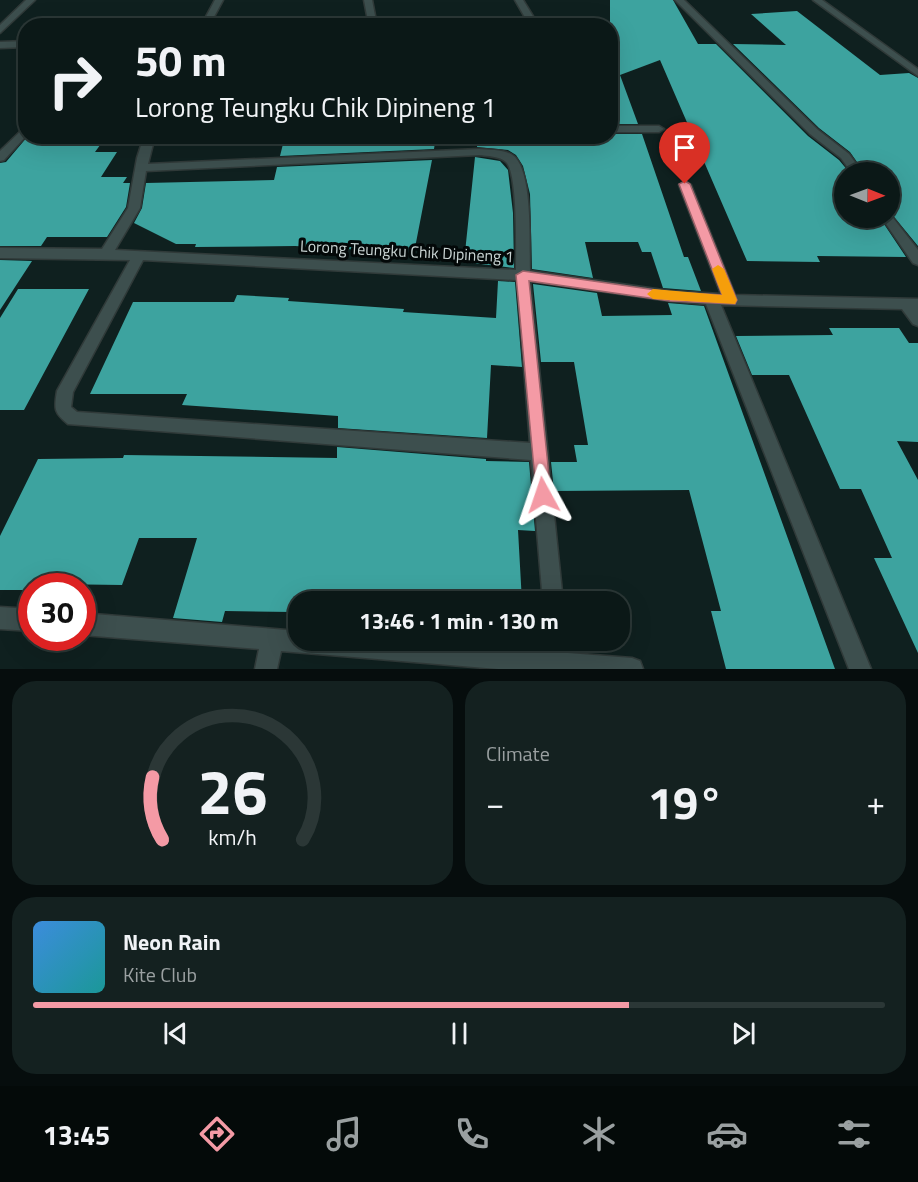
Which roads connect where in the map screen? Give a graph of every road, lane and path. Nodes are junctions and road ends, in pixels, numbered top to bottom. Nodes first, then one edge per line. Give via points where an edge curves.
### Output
1 (31, 0) edge
2 (219, 0) edge
3 (368, 0) edge
4 (519, 0) edge
5 (679, 0) edge
6 (817, 0) edge
7 (209, 18) edge
8 (371, 18) edge
9 (530, 18) edge
10 (0, 30) edge
11 (18, 44) edge
12 (0, 45) edge
13 (918, 73) edge
14 (618, 129) edge
15 (659, 129) dead end
16 (18, 138) edge
17 (147, 144) edge
18 (0, 158) edge
19 (850, 162) edge
20 (143, 168) junction
21 (685, 184) dead end
22 (895, 228) edge
23 (0, 253) edge
24 (106, 254) junction
25 (139, 256) junction
26 (918, 260) edge
27 (523, 275) junction
28 (711, 299) junction
29 (730, 300) junction
30 (912, 304) edge
31 (918, 320) edge
32 (539, 452) junction
33 (552, 591) edge
34 (0, 618) edge
35 (18, 619) edge
36 (96, 625) edge
37 (272, 640) junction
38 (557, 651) edge
39 (558, 665) junction
40 (266, 669) edge
41 (632, 669) edge
42 (860, 669) edge

1 - 10 street
2 - 7 street
3 - 8 street
4 - 9 street
5 - 19 street
6 - 13 street
11 - 12 street
14 - 15 street
16 - 18 street
17 - 20 street
20 - 24 street via 134,208
20 - 27 street via 479,152 503,155 515,166 520,184
21 - 29 street
22 - 26 street
23 - 24 street, Lorong Teungku Chik Dipineng 1
24 - 25 street, Lorong Teungku Chik Dipineng 1
25 - 27 street, Lorong Teungku Chik Dipineng 1
25 - 32 street via 64,391 62,410 74,419
27 - 28 street, Lorong Teungku Chik Dipineng 1
27 - 32 street
28 - 29 street, Lorong Teungku Chik Dipineng 1
28 - 42 street
29 - 30 street, Lorong Teungku Chik Dipineng 1
30 - 31 street
32 - 33 street
34 - 35 street
36 - 37 street
37 - 39 street
37 - 40 street
38 - 39 street
39 - 41 street

